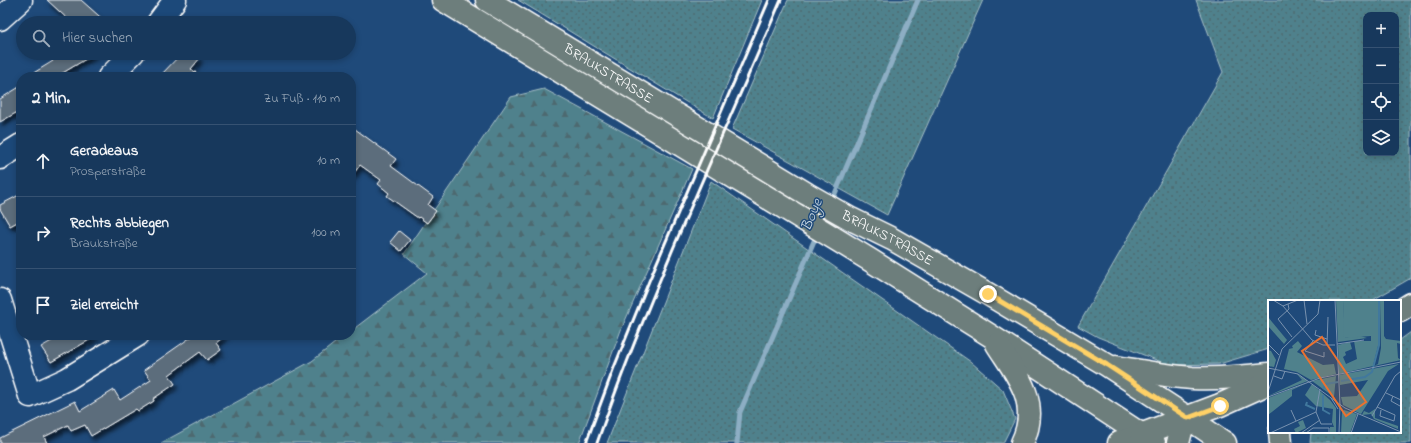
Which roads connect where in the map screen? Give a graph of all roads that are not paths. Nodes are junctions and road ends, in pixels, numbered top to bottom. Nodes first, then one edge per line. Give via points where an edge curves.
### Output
1 (21, 0) edge
2 (443, 0) edge
3 (487, 0) edge
4 (0, 19) edge
5 (126, 60) edge
6 (114, 72) edge
7 (16, 148) edge
8 (0, 158) edge
9 (0, 300) edge
10 (1411, 304) edge
11 (1401, 310) edge
12 (991, 336) junction
13 (130, 340) edge
14 (1107, 365) junction
15 (1268, 374) edge
16 (1268, 383) edge
17 (1152, 395) junction
18 (1188, 418) junction
19 (1280, 433) edge
20 (1148, 439) edge
21 (1022, 443) edge
22 (1119, 443) edge
23 (1178, 443) edge
24 (1225, 443) edge
25 (1281, 443) edge

1 - 4 street
2 - 12 main road, BRAUKSTRASSE
3 - 14 main road, BRAUKSTRASSE via 807,194 892,239
5 - 6 street
7 - 8 street
9 - 13 street via 30,396 68,379
10 - 11 main road
12 - 20 main road, BRAUKSTRASSE
12 - 21 main road via 1021,381 1027,395 1030,417
14 - 15 main road via 1191,378
14 - 17 main road, BRAUKSTRASSE
16 - 18 main road
17 - 18 main road, BRAUKSTRASSE
17 - 20 main road
18 - 20 main road
18 - 23 main road
18 - 24 main road, BRAUKSTRASSE
19 - 25 main road
20 - 22 main road

